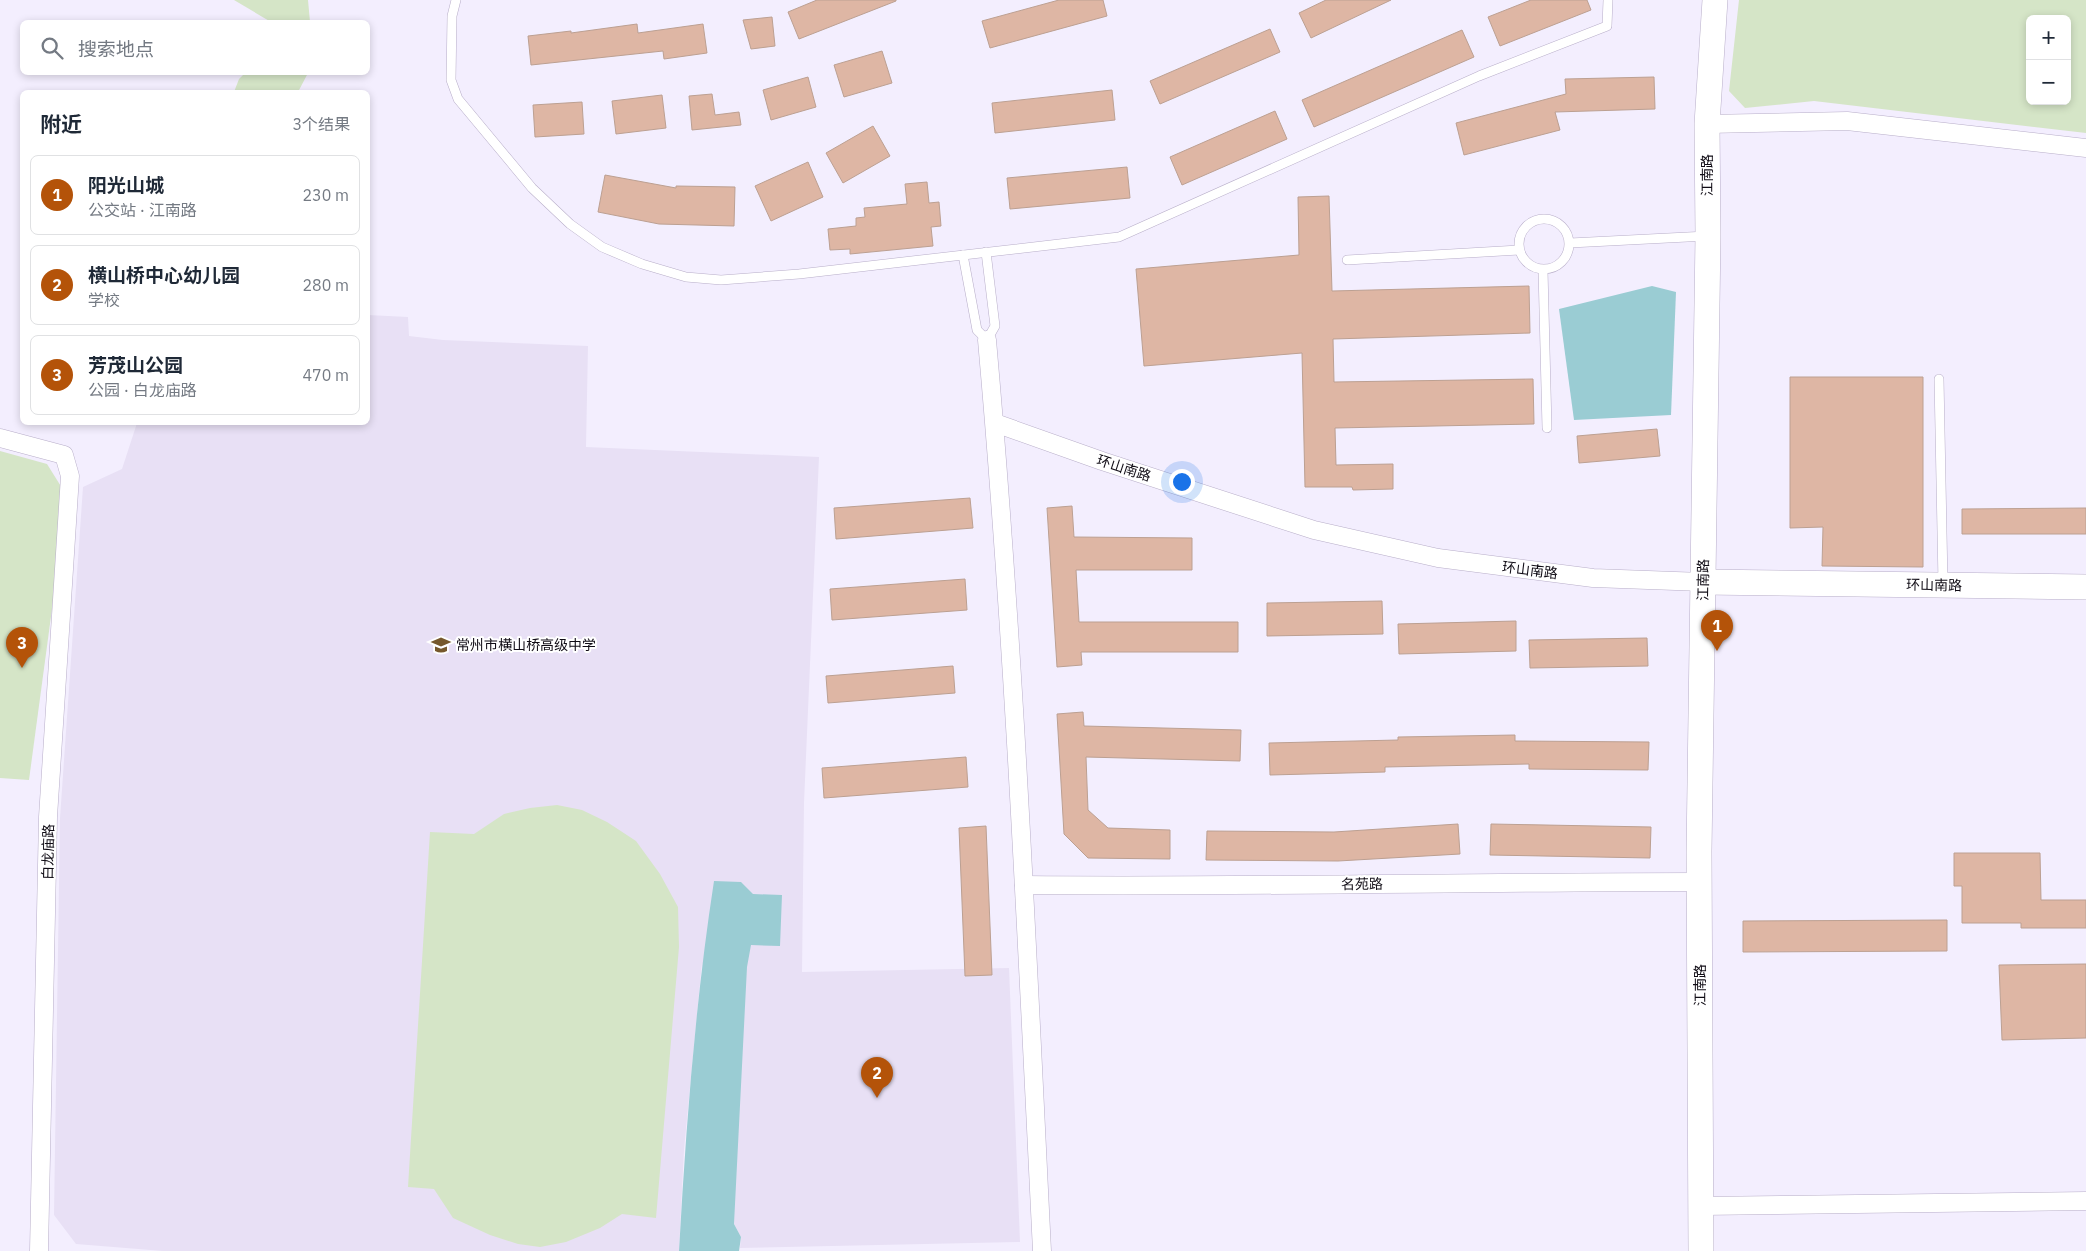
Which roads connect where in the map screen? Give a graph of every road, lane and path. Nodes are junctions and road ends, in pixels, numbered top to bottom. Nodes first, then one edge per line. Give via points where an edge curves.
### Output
1 (456, 0) edge
2 (1608, 0) edge
3 (1715, 0) edge
4 (1707, 124) junction
5 (2086, 148) edge
6 (1708, 236) junction
7 (1570, 243) junction
8 (1519, 250) junction
9 (986, 252) junction
10 (963, 255) junction
11 (1347, 260) dead end
12 (1543, 270) junction
13 (987, 340) junction
14 (1939, 379) dead end
15 (995, 423) junction
16 (1547, 428) dead end
17 (0, 438) edge
18 (1703, 582) junction
19 (1943, 585) junction
20 (2086, 587) edge
21 (1699, 882) junction
22 (1024, 885) junction
23 (2086, 1201) edge
24 (1701, 1206) junction
25 (38, 1251) edge
26 (1042, 1251) edge
27 (1701, 1251) edge

1 - 10 lane via 452,16 451,80 458,98 532,188 570,224 602,247 642,264 686,277 721,280
2 - 9 lane via 1607,26 1479,76 1119,237
3 - 4 main road, 江南路
4 - 5 street via 1848,121
4 - 6 main road, 江南路
6 - 7 lane
6 - 18 main road, 江南路
7 - 8 lane via 1563,226 1555,221 1536,220 1522,232
7 - 12 lane via 1565,260
8 - 11 lane
8 - 12 lane via 1528,264
9 - 10 lane
9 - 13 lane via 995,326
10 - 13 lane via 977,330
12 - 16 lane
13 - 15 street
14 - 19 lane
15 - 18 street, 环山南路 via 1314,530 1419,554 1593,578
15 - 22 street
17 - 25 street, 白龙庙路 via 64,455 70,476 48,817
18 - 19 main road, 环山南路
18 - 21 main road, 江南路
19 - 20 main road, 环山南路
21 - 22 street, 名苑路
21 - 24 main road, 江南路
22 - 26 street
23 - 24 street
24 - 27 main road, 江南路

